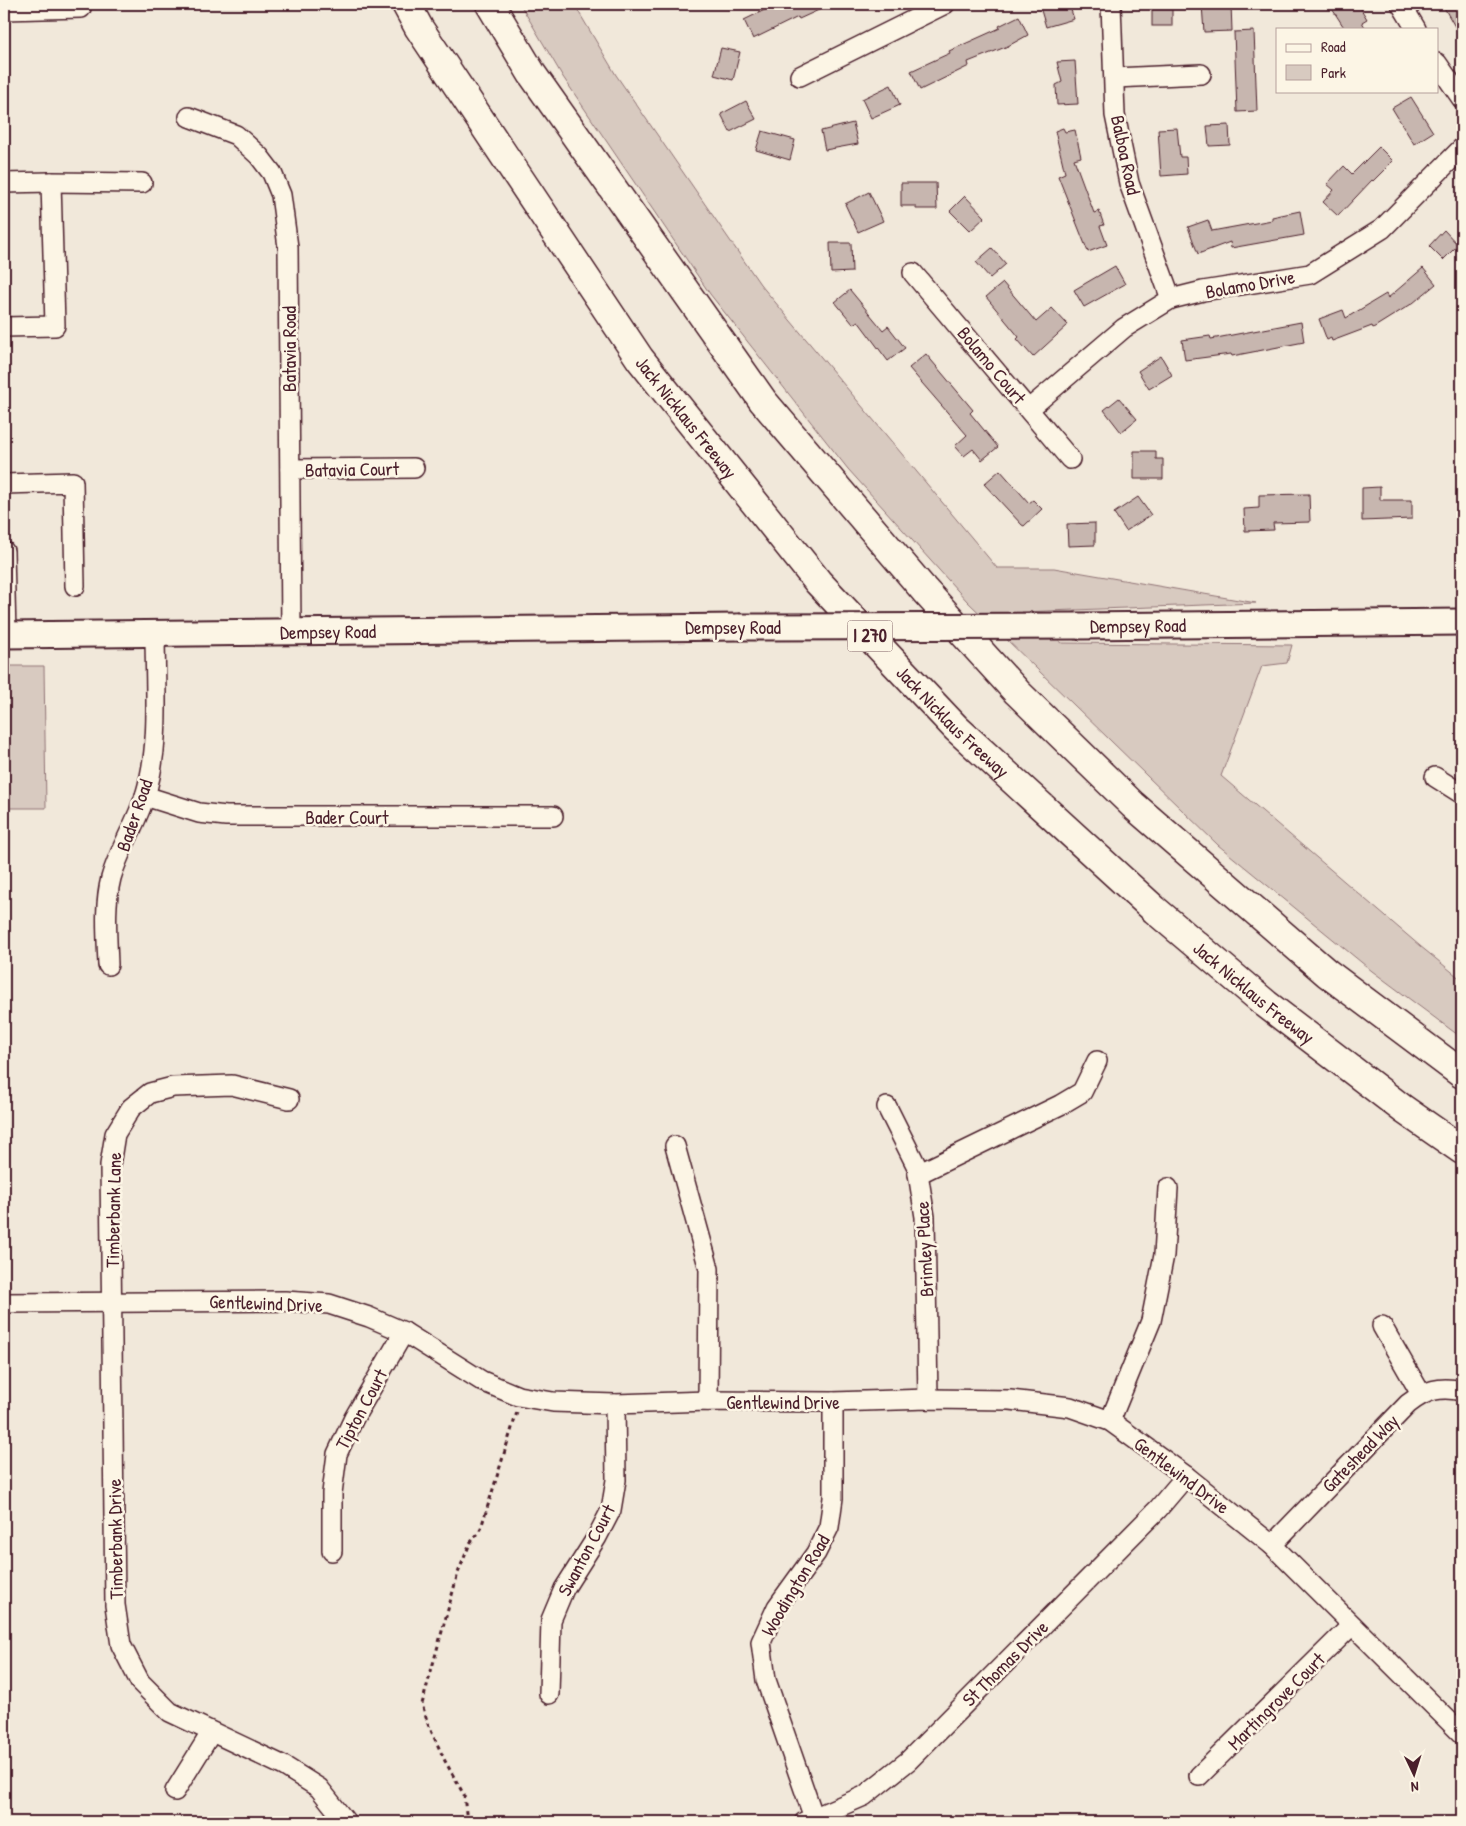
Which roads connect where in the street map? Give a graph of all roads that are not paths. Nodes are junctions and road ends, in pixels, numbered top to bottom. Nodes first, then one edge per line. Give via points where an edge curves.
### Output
1 (81, 4) edge
2 (406, 4) edge
3 (490, 4) edge
4 (945, 4) edge
5 (1111, 4) edge
6 (1401, 4) edge
7 (4, 10) edge
8 (1415, 28) edge
9 (1438, 64) edge
10 (1201, 74) dead end
11 (800, 76) dead end
12 (1115, 78) junction
13 (1462, 98) edge
14 (189, 117) dead end
15 (1462, 148) edge
16 (51, 182) junction
17 (4, 183) edge
18 (142, 183) dead end
19 (913, 272) dead end
20 (1171, 300) junction
21 (4, 328) edge
22 (1029, 409) junction
23 (1070, 459) dead end
24 (414, 468) dead end
25 (290, 470) junction
26 (4, 484) edge
27 (4, 551) edge
28 (75, 586) dead end
29 (1462, 622) edge
30 (291, 631) junction
31 (155, 633) junction
32 (5, 635) edge
33 (1435, 777) dead end
34 (1462, 794) edge
35 (145, 796) junction
36 (553, 816) dead end
37 (108, 965) dead end
38 (1096, 1061) dead end
39 (1462, 1074) edge
40 (289, 1099) dead end
41 (887, 1107) dead end
42 (675, 1146) dead end
43 (1462, 1150) edge
44 (918, 1174) junction
45 (1168, 1188) dead end
46 (112, 1302) junction
47 (4, 1303) edge
48 (1382, 1326) dead end
49 (404, 1332) junction
50 (1462, 1391) edge
51 (1421, 1394) junction
52 (928, 1399) junction
53 (708, 1401) junction
54 (833, 1402) junction
55 (615, 1404) junction
56 (1110, 1421) junction
57 (1186, 1476) junction
58 (1272, 1544) junction
59 (332, 1551) dead end
60 (1352, 1625) junction
61 (549, 1694) dead end
62 (211, 1733) junction
63 (1462, 1734) edge
64 (1199, 1776) dead end
65 (175, 1791) dead end
66 (809, 1820) edge
67 (346, 1822) edge

1 - 7 street via 81,8
2 - 43 highway, Jack Nicklaus Freeway / I 270 via 640,359 818,582 956,728 1155,910 1266,1004
3 - 39 highway via 532,74 763,401 1010,685 1133,805 1320,966
4 - 11 street
5 - 12 street, Balboa Road
6 - 8 street
9 - 13 street
10 - 12 street
12 - 20 street, Balboa Road via 1115,115 1129,183
14 - 25 street, Batavia Road via 236,135 272,173 281,195 288,247
15 - 20 street, Bolamo Drive via 1382,229 1310,274
16 - 17 street
16 - 18 street
16 - 21 street via 56,326
19 - 22 street, Bolamo Court
20 - 22 street, Bolamo Drive via 1124,328
22 - 23 street, Bolamo Court
24 - 25 street, Batavia Court
25 - 30 street, Batavia Road
26 - 28 street via 73,482
27 - 32 street
29 - 30 main road, Dempsey Road, bridge
30 - 31 main road, Dempsey Road
31 - 32 main road, Dempsey Road
31 - 35 street, Bader Road via 155,725
33 - 34 street
35 - 36 street, Bader Court via 199,813 226,816
35 - 37 street, Bader Road via 112,877 107,901
38 - 44 street via 1082,1092
40 - 46 street, Timberbank Lane via 232,1085 173,1087 150,1093 131,1108 115,1134 110,1165
41 - 44 street, Brimley Place
42 - 53 street via 708,1269
44 - 52 street, Brimley Place via 925,1217
45 - 56 street via 1164,1255 1151,1321
46 - 47 street, Gentlewind Drive
46 - 49 street, Gentlewind Drive via 285,1301 329,1304
46 - 62 street, Timberbank Drive via 115,1605 121,1645 140,1682 170,1712
48 - 51 street
49 - 55 street, Gentlewind Drive via 482,1381 518,1396 553,1402
49 - 59 street, Tipton Court via 337,1454 332,1493
50 - 51 street, Gateshead Way via 1448,1388
51 - 58 street, Gateshead Way
52 - 54 street, Gentlewind Drive
52 - 56 street, Gentlewind Drive via 1010,1400 1070,1407
53 - 54 street, Gentlewind Drive
53 - 55 street, Gentlewind Drive
54 - 66 street, Woodington Road via 834,1498 829,1527 816,1553 777,1608 760,1642 766,1680
55 - 61 street, Swanton Court via 616,1480 611,1510 564,1589 551,1620
56 - 57 street, Gentlewind Drive
57 - 58 street, Gentlewind Drive
57 - 66 street, St Thomas Drive via 1158,1510 908,1761 864,1796
58 - 60 street, Gentlewind Drive
60 - 63 street, Gentlewind Drive
60 - 64 street, Martingrove Court
62 - 65 street
62 - 67 street, Timberbank Drive via 284,1766 319,1788

